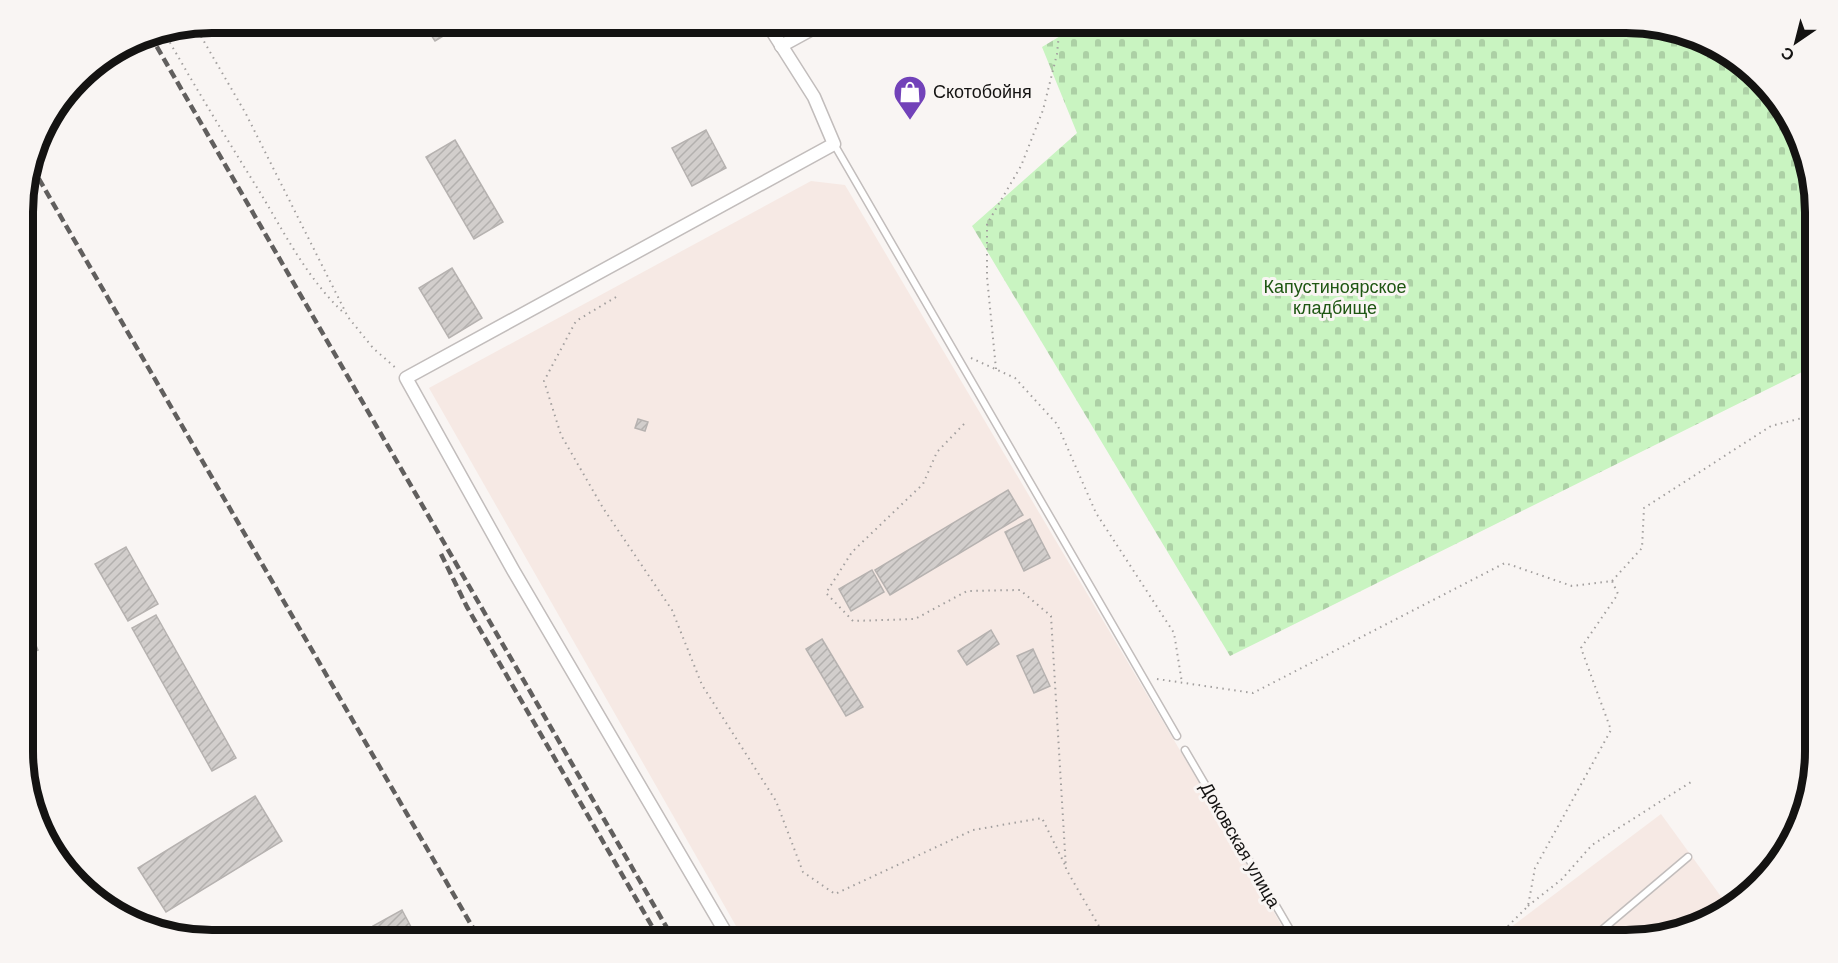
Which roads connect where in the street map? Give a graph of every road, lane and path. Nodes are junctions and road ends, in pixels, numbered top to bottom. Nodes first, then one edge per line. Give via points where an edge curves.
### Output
1 (199, 33) edge
2 (773, 33) edge
3 (804, 33) edge
4 (1059, 33) edge
5 (168, 39) edge
6 (781, 46) junction
7 (834, 144) junction
8 (616, 297) dead end
9 (348, 317) junction
10 (956, 352) junction
11 (996, 369) junction
12 (406, 378) junction
13 (1805, 417) edge
14 (964, 424) dead end
15 (1612, 581) junction
16 (1143, 677) junction
17 (1182, 683) junction
18 (1177, 736) dead end
19 (1185, 750) dead end
20 (1691, 782) dead end
21 (1688, 857) dead end
22 (1066, 867) junction
23 (1527, 906) junction
24 (724, 930) edge
25 (1101, 930) edge
26 (1290, 930) edge
27 (1504, 930) edge
28 (1602, 930) edge

1 - 9 path via 246,114
2 - 6 street
3 - 6 street
4 - 11 path via 1043,110 1021,166 987,224 987,277
5 - 9 path via 299,258 329,299
6 - 7 street via 814,97
7 - 10 lane
7 - 12 street
8 - 22 path via 576,321 544,381 561,435 603,508 672,610 702,685 776,801 803,872 835,894 973,830 1042,818
9 - 12 path via 373,348
10 - 11 path
10 - 16 lane
11 - 17 path via 1015,378 1057,424 1096,513 1174,633
12 - 24 street via 513,570
13 - 15 path via 1771,426 1644,508 1642,548
14 - 22 path via 937,452 923,484 852,552 826,593 853,621 915,619 967,591 1020,590 1051,616
15 - 17 path via 1572,586 1505,563 1253,693
15 - 23 path via 1618,594 1581,648 1611,730 1535,868
16 - 17 path
16 - 18 lane
19 - 26 lane, Доковская улица
20 - 23 path via 1592,845 1562,879
21 - 28 lane
22 - 25 path
23 - 27 path

